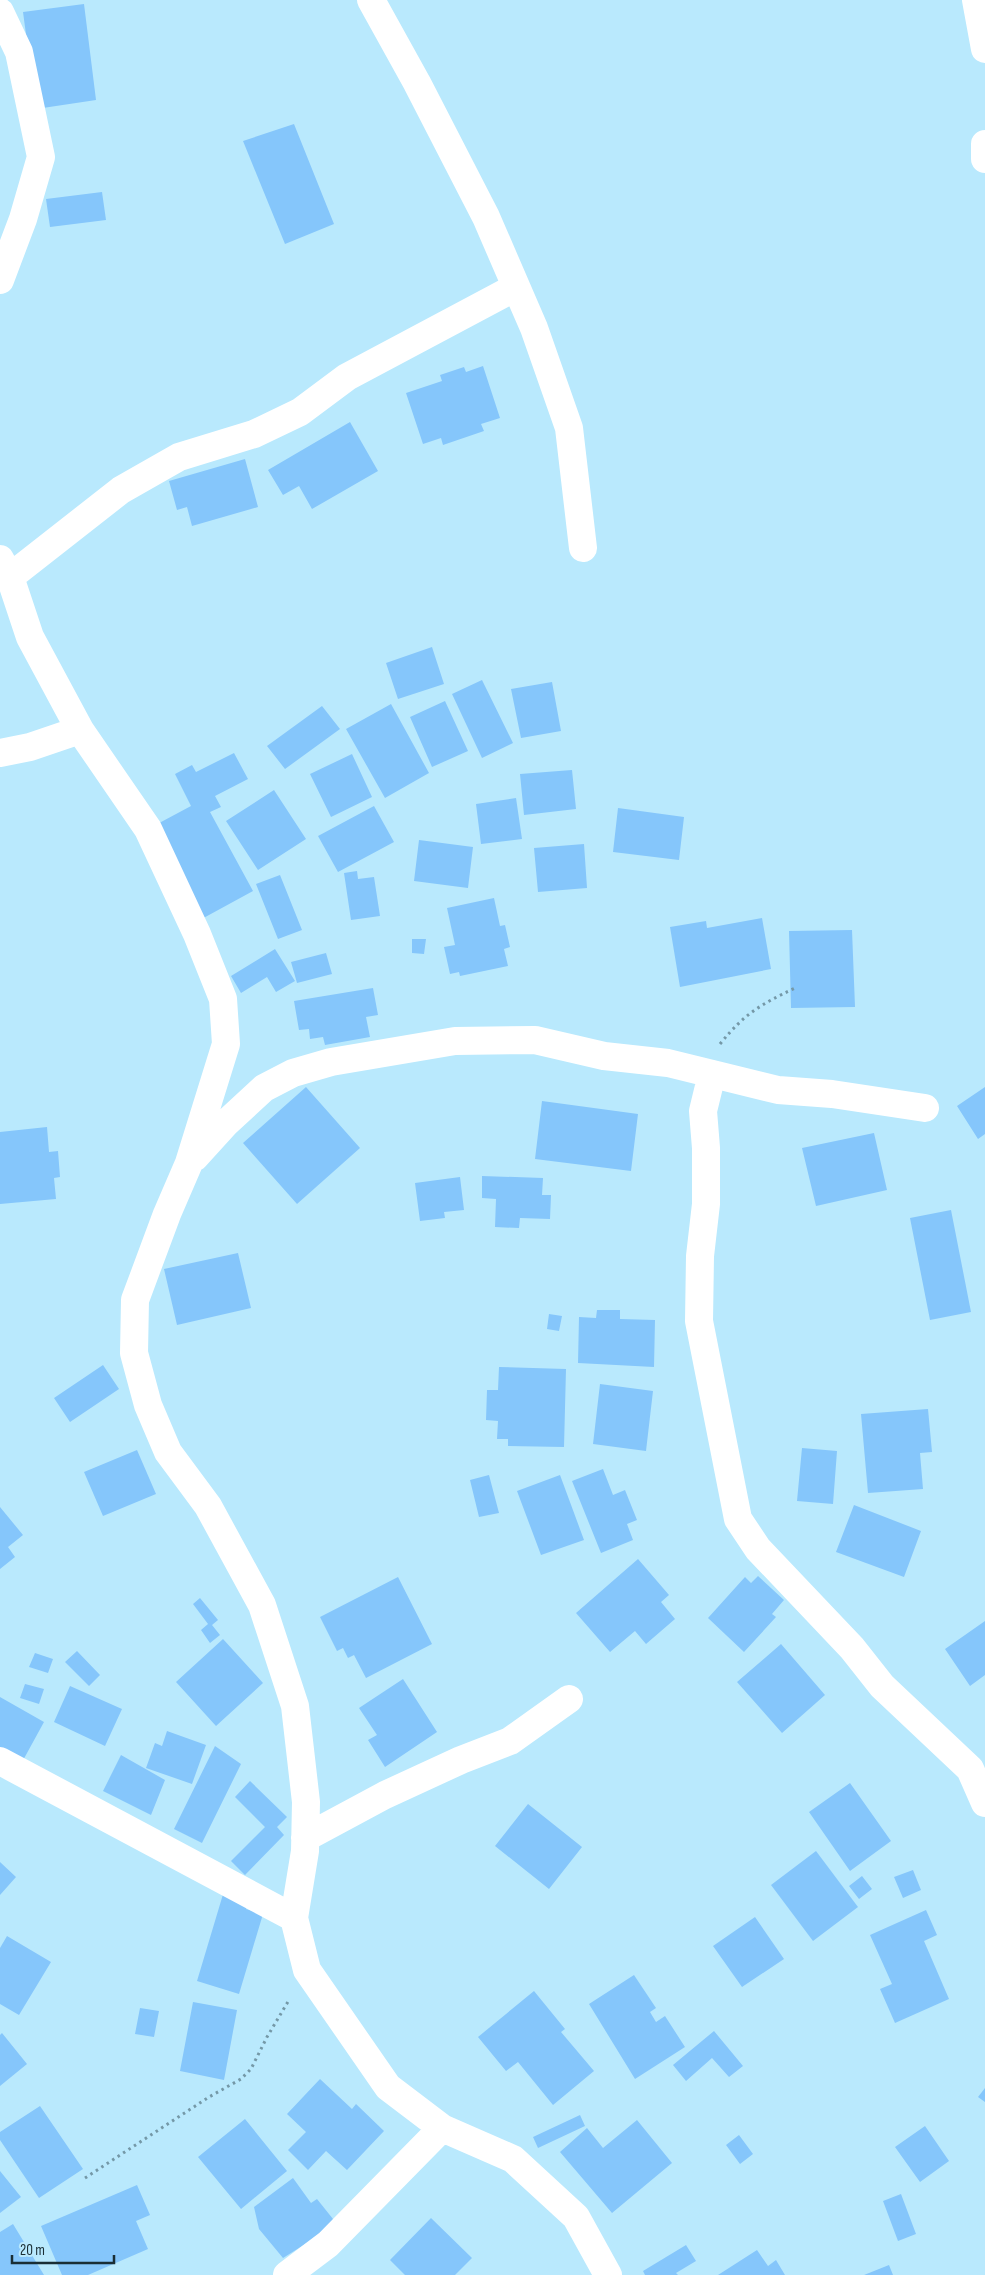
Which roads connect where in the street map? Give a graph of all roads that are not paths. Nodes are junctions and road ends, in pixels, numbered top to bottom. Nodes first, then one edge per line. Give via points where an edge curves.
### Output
1 (371, 0) edge
2 (976, 0) edge
3 (0, 12) edge
4 (985, 49) edge
5 (985, 144) edge
6 (985, 159) edge
7 (0, 280) edge
8 (516, 287) junction
9 (583, 548) dead end
10 (5, 568) edge
11 (80, 730) junction
12 (0, 753) edge
13 (708, 1072) junction
14 (925, 1108) dead end
15 (189, 1163) junction
16 (569, 1699) dead end
17 (0, 1761) edge
18 (985, 1803) edge
19 (305, 1838) junction
20 (294, 1918) junction
21 (442, 2128) junction
22 (287, 2275) edge
23 (608, 2275) edge

1 - 8 street via 486,217
2 - 4 street
3 - 7 street via 19,52 41,157 23,219
5 - 6 street
8 - 9 street via 569,428
8 - 10 street via 347,377 300,412 254,434 179,458 121,490
10 - 11 street via 30,637
11 - 12 street via 30,747
11 - 15 street via 148,829 223,999 226,1044
13 - 14 street via 778,1090 832,1094
13 - 15 street via 668,1062 604,1056 536,1040 455,1041 408,1048 293,1073 264,1088
13 - 18 street via 703,1111 706,1204 700,1256 699,1321 738,1519 758,1549 852,1648 882,1686 970,1770
15 - 19 street via 135,1300 134,1353 148,1405 168,1452 208,1506 262,1605 295,1706 306,1802
16 - 19 street via 510,1741 385,1795
17 - 20 street
19 - 20 street
20 - 21 street via 307,1970 388,2087
21 - 22 street via 328,2244
21 - 23 street via 513,2158 576,2217

